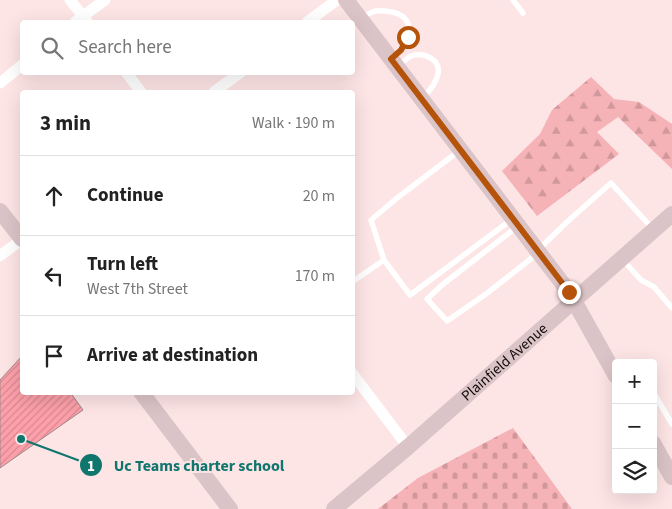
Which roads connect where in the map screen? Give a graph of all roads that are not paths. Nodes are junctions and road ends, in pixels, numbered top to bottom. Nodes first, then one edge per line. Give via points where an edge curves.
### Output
1 (70, 0) edge
2 (105, 0) edge
3 (336, 0) edge
4 (346, 0) edge
5 (513, 0) edge
6 (523, 13) dead end
7 (360, 19) junction
8 (82, 20) edge
9 (310, 20) edge
10 (394, 63) junction
11 (20, 67) edge
12 (128, 75) edge
13 (237, 75) edge
14 (0, 82) edge
15 (140, 90) edge
16 (217, 90) edge
17 (422, 99) junction
18 (461, 150) junction
19 (0, 211) edge
20 (672, 214) edge
21 (516, 222) junction
22 (654, 230) junction
23 (20, 236) edge
24 (20, 241) edge
25 (538, 252) junction
26 (0, 256) edge
27 (621, 258) junction
28 (384, 260) junction
29 (355, 280) edge
30 (573, 299) junction
31 (672, 308) edge
32 (612, 369) edge
33 (355, 377) edge
34 (143, 395) edge
35 (657, 399) edge
36 (672, 424) edge
37 (408, 446) junction
38 (657, 449) edge
39 (670, 470) edge
40 (230, 509) edge
41 (334, 509) edge

1 - 8 street
2 - 8 street
3 - 9 street
4 - 7 street
5 - 6 lane
7 - 10 street
7 - 10 lane via 382,10 402,15 406,20 408,37
10 - 17 street
10 - 17 lane via 412,56 434,60 438,74
11 - 14 street
12 - 15 street
13 - 16 street
17 - 18 street
18 - 21 street
18 - 28 lane via 372,220
19 - 23 street
20 - 22 street, Plainfield Avenue
21 - 25 street
21 - 25 lane via 427,299 447,321
21 - 28 lane via 410,295
22 - 25 lane via 611,183 568,220
22 - 27 street, Plainfield Avenue
24 - 26 street
25 - 30 street
27 - 30 street, Plainfield Avenue
27 - 31 lane
28 - 29 lane
30 - 32 street
30 - 37 street, Plainfield Avenue
33 - 37 street
34 - 40 street
35 - 36 lane
37 - 41 street, Plainfield Avenue
38 - 39 street

